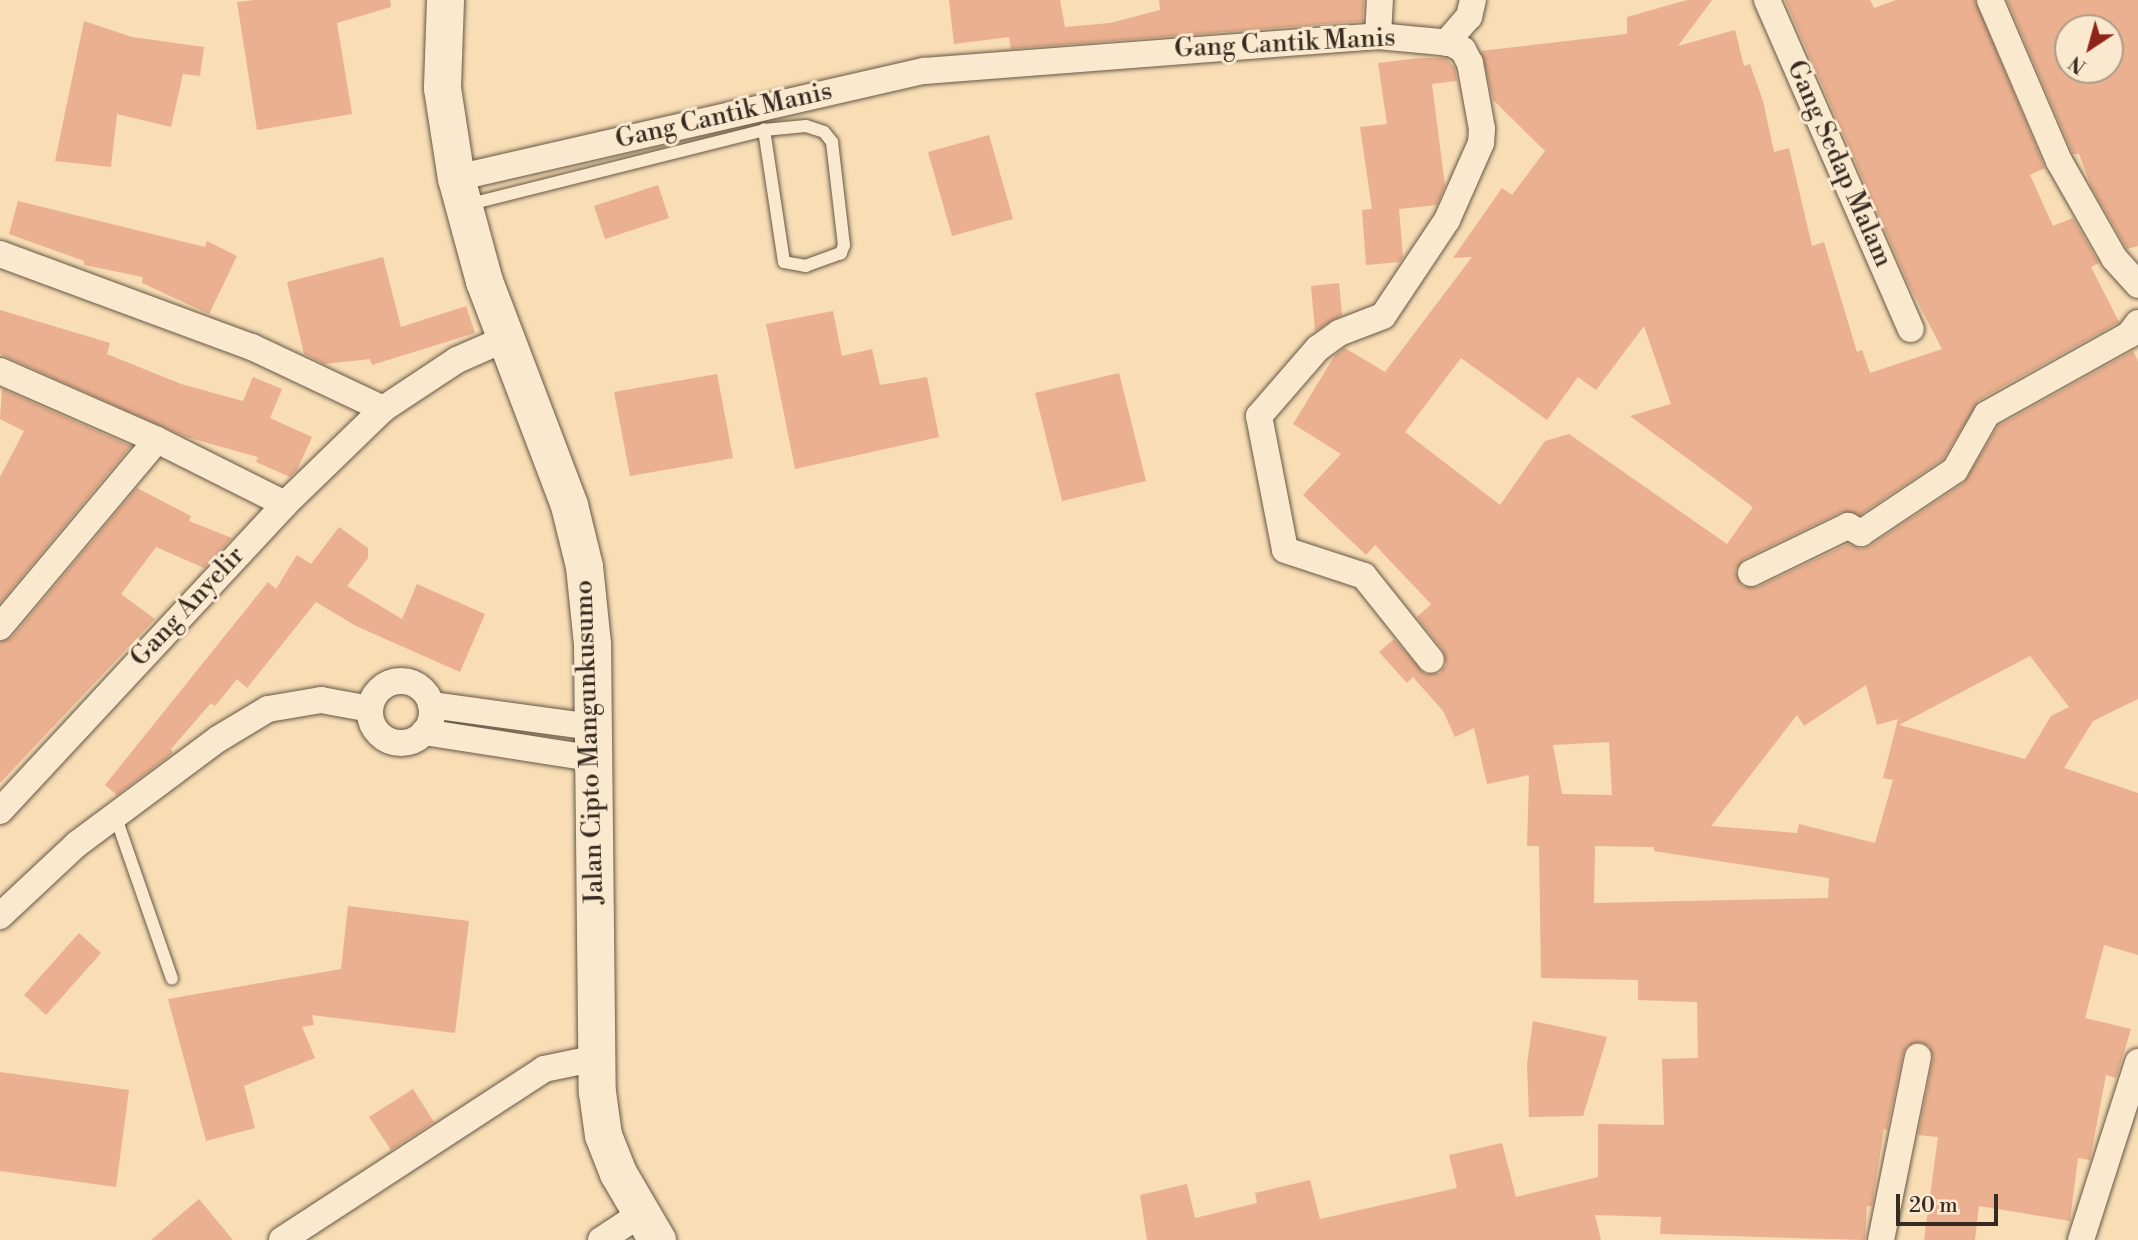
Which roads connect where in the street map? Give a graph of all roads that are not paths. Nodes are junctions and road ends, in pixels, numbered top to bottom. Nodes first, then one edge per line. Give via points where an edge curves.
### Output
1 (445, 0) edge
2 (1381, 0) edge
3 (1473, 0) edge
4 (1767, 0) edge
5 (1990, 0) edge
6 (1378, 36) junction
7 (1446, 43) junction
8 (764, 130) junction
9 (460, 192) junction
10 (0, 254) edge
11 (2138, 285) edge
12 (2138, 323) edge
13 (1912, 329) dead end
14 (505, 339) junction
15 (0, 372) edge
16 (383, 409) junction
17 (157, 440) junction
18 (285, 504) junction
19 (1751, 573) dead end
20 (0, 627) edge
21 (1431, 660) dead end
22 (431, 705) junction
23 (370, 709) junction
24 (424, 732) junction
25 (591, 743) junction
26 (0, 811) edge
27 (116, 818) junction
28 (0, 916) edge
29 (172, 979) dead end
30 (1918, 1056) dead end
31 (597, 1058) junction
32 (2138, 1062) edge
33 (2126, 1129) edge
34 (648, 1227) edge
35 (282, 1240) edge
36 (601, 1240) edge
37 (1881, 1240) edge
38 (2081, 1240) edge

1 - 9 street, Jalan Cipto Mangunkusumo via 443,88
2 - 6 street
3 - 7 street via 1469,17
4 - 13 street, Gang Sedap Malam
5 - 11 street via 2059,161 2114,258
6 - 7 street, Gang Cantik Manis
6 - 9 street, Gang Cantik Manis via 924,71
7 - 21 street via 1463,50 1470,63 1482,129 1481,143 1447,220 1383,316 1339,333 1318,348 1259,416 1285,550 1364,576
8 - 8 lane via 806,126 824,132 832,142 844,245 841,254 806,266 784,262
8 - 9 lane
9 - 14 street, Jalan Cipto Mangunkusumo
10 - 16 street via 252,347
12 - 19 street via 2129,335 1987,414 1955,470 1861,533 1848,526
14 - 16 street, Gang Anyelir via 457,360
14 - 25 street, Jalan Cipto Mangunkusumo via 547,436 584,566 592,643
15 - 17 street
16 - 18 street, Gang Anyelir
17 - 18 street
17 - 20 street
18 - 26 street, Gang Anyelir
22 - 23 street via 421,689 403,681 377,691
22 - 24 street
22 - 25 street
23 - 24 street via 374,728 388,741 408,742
23 - 27 street via 321,699 268,709 218,739
24 - 25 street
25 - 31 street, Jalan Cipto Mangunkusumo
27 - 28 street via 77,844
27 - 29 lane
30 - 37 street
31 - 34 street, Jalan Cipto Mangunkusumo via 603,1135
31 - 35 street via 544,1069
32 - 33 street
33 - 38 street
34 - 36 street

